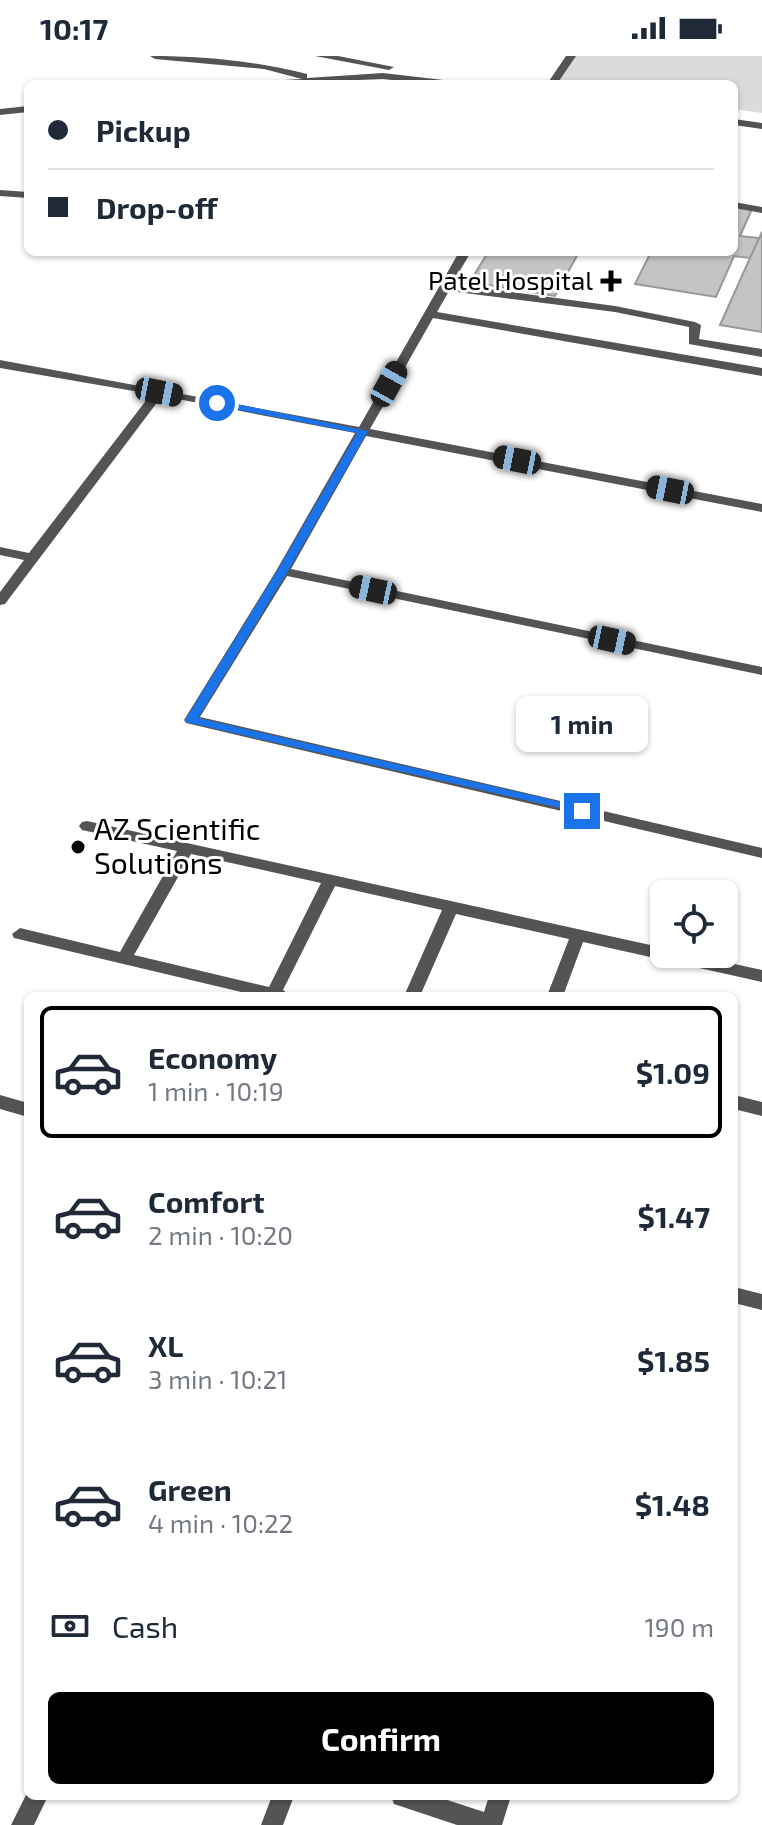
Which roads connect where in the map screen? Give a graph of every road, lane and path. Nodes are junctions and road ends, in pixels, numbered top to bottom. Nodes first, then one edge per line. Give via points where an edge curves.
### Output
1 (155, 56) edge
2 (320, 56) edge
3 (398, 56) edge
4 (571, 56) edge
5 (383, 76) edge
6 (313, 79) junction
7 (304, 80) edge
8 (418, 80) edge
9 (555, 80) edge
10 (24, 109) edge
11 (0, 112) edge
12 (738, 123) edge
13 (762, 126) edge
14 (0, 193) edge
15 (24, 195) edge
16 (738, 206) edge
17 (762, 210) edge
18 (463, 256) edge
19 (446, 287) junction
20 (428, 314) junction
21 (762, 353) edge
22 (0, 364) edge
23 (762, 372) edge
24 (159, 392) junction
25 (363, 431) junction
26 (762, 508) edge
27 (0, 551) edge
28 (33, 558) junction
29 (283, 571) junction
30 (0, 601) edge
31 (762, 671) edge
32 (87, 826) dead end
33 (187, 848) junction
34 (762, 853) edge
35 (330, 880) junction
36 (451, 907) junction
37 (20, 934) dead end
38 (578, 935) junction
39 (124, 959) junction
40 (762, 976) edge
41 (265, 992) edge
42 (279, 992) edge
43 (414, 992) edge
44 (557, 992) edge
45 (0, 1102) edge
46 (738, 1103) edge
47 (24, 1109) edge
48 (762, 1109) edge
49 (738, 1296) edge
50 (762, 1302) edge
51 (35, 1800) edge
52 (281, 1800) edge
53 (414, 1800) edge
54 (499, 1800) edge
55 (22, 1825) edge
56 (272, 1825) edge
57 (491, 1825) edge

1 - 6 street via 264,66
2 - 5 street
3 - 5 street
4 - 9 street
5 - 6 street
5 - 8 street
6 - 7 street
10 - 11 street
12 - 13 street
14 - 15 street
16 - 17 street
18 - 19 street
19 - 20 street
19 - 21 street via 695,325 693,342
20 - 23 street
20 - 25 street
22 - 24 street
24 - 25 street
24 - 28 street
25 - 26 street
25 - 29 street
27 - 28 street
28 - 30 street
29 - 31 street
29 - 34 street via 191,720
32 - 33 street
33 - 35 street
33 - 39 street
35 - 36 street
35 - 42 street
36 - 38 street
36 - 43 street
37 - 39 street
38 - 40 street
38 - 44 street
39 - 41 street
45 - 47 street
46 - 48 street
49 - 50 street
51 - 55 street
52 - 56 street
53 - 57 street
54 - 57 street

